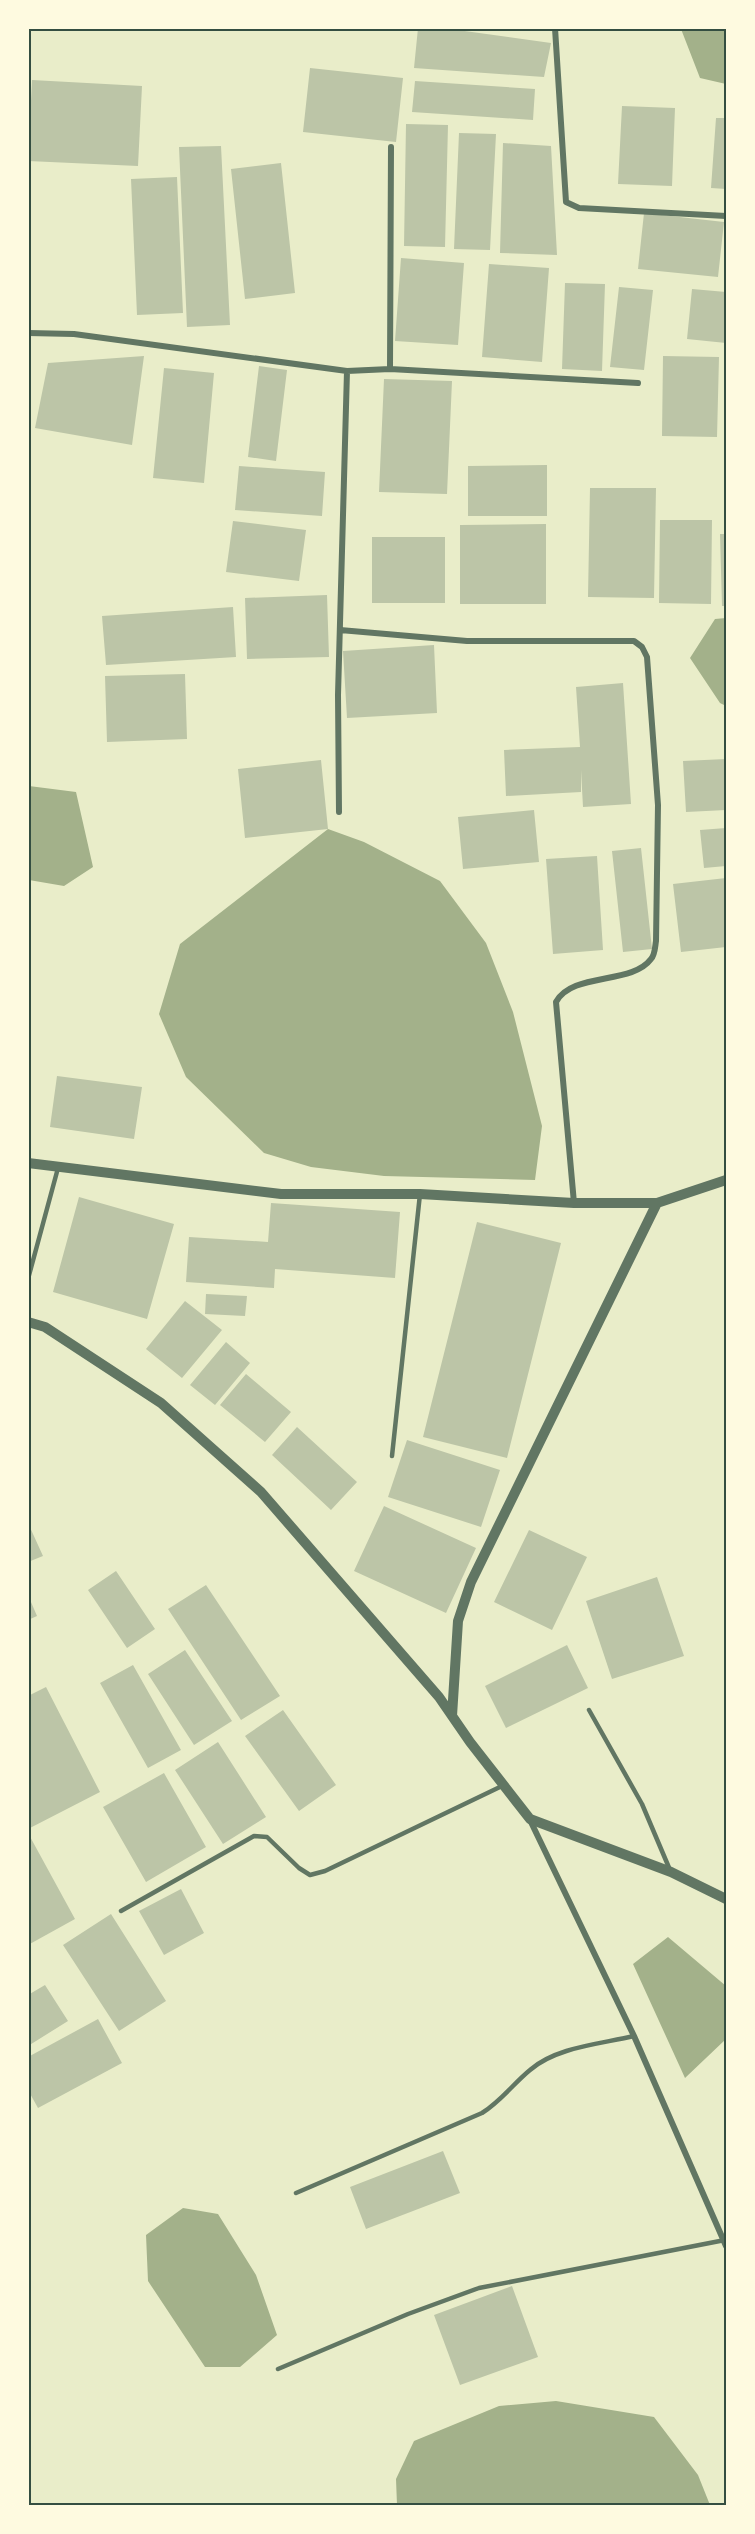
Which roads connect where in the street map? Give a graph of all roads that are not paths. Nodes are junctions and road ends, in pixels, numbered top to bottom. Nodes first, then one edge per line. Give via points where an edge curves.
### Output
1 (555, 28) edge
2 (391, 147) dead end
3 (726, 216) edge
4 (28, 333) edge
5 (390, 369) junction
6 (347, 371) junction
7 (638, 383) dead end
8 (340, 630) junction
9 (339, 812) dead end
10 (28, 1163) edge
11 (58, 1168) junction
12 (726, 1180) edge
13 (420, 1194) junction
14 (574, 1203) junction
15 (657, 1203) junction
16 (28, 1279) edge
17 (28, 1322) edge
18 (392, 1456) dead end
19 (589, 1710) dead end
20 (452, 1716) junction
21 (504, 1786) junction
22 (530, 1820) junction
23 (671, 1872) junction
24 (726, 1899) edge
25 (121, 1911) dead end
26 (634, 2036) junction
27 (296, 2193) dead end
28 (726, 2243) edge
29 (278, 2369) dead end

1 - 3 street via 566,202 579,208
2 - 5 street
4 - 6 street via 74,334
5 - 6 street
5 - 7 street
6 - 8 street
8 - 9 street
8 - 14 street via 467,640 634,641 647,657 658,805 656,941 652,958 642,968 573,988 561,993 556,1002
10 - 11 street
11 - 13 street via 281,1194
11 - 16 lane
12 - 15 street
13 - 14 street
13 - 18 lane
14 - 15 street
15 - 20 street via 471,1582 458,1621
17 - 20 street via 45,1328 161,1403 261,1492
19 - 23 lane via 642,1804
20 - 21 street
21 - 22 street
21 - 25 lane via 310,1875 267,1837 254,1836
22 - 23 street
22 - 26 street
23 - 24 street
26 - 27 lane via 550,2057 530,2069 500,2101 482,2113
26 - 28 street
28 - 29 lane via 479,2288

